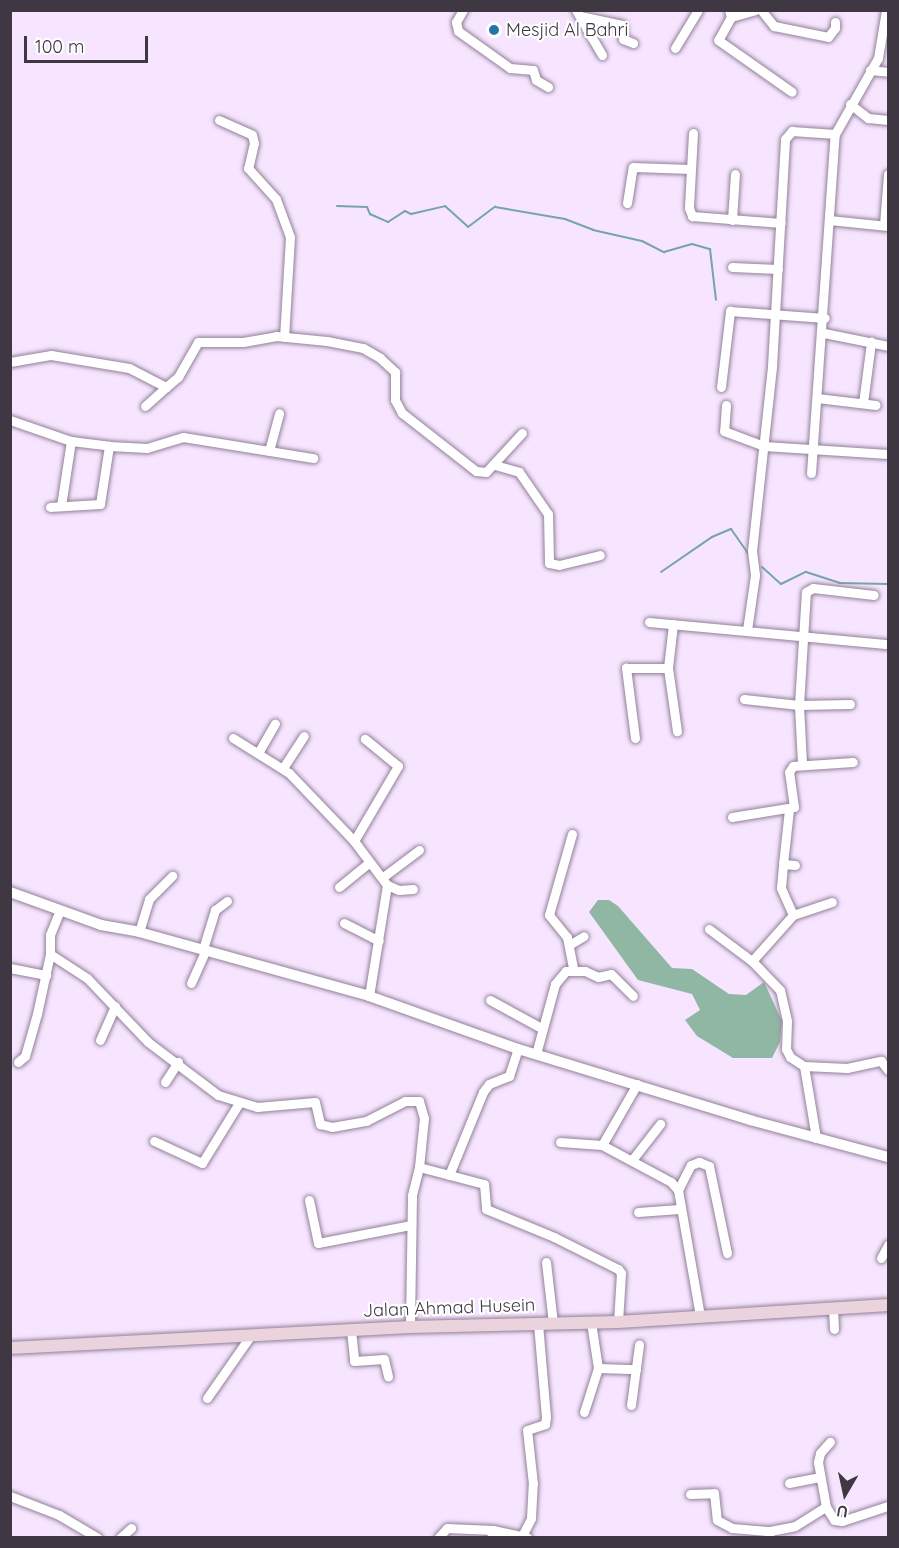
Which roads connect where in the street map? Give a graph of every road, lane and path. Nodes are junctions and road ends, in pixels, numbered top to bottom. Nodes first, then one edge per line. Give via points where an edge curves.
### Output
1 (464, 10) edge
2 (698, 10) edge
3 (755, 10) edge
4 (761, 10) edge
5 (886, 10) edge
6 (578, 13) edge
7 (730, 14) edge
8 (835, 22) dead end
9 (633, 43) dead end
10 (675, 48) dead end
11 (602, 55) dead end
12 (870, 70) junction
13 (888, 72) edge
14 (548, 87) dead end
15 (792, 92) dead end
16 (850, 104) junction
17 (219, 120) dead end
18 (888, 120) edge
19 (693, 133) dead end
20 (835, 134) junction
21 (691, 169) junction
22 (735, 174) dead end
23 (888, 174) edge
24 (627, 203) dead end
25 (732, 220) junction
26 (829, 220) junction
27 (781, 224) junction
28 (886, 225) edge
29 (732, 267) dead end
30 (778, 269) junction
31 (776, 314) junction
32 (825, 318) junction
33 (824, 333) junction
34 (284, 337) junction
35 (871, 342) junction
36 (888, 346) edge
37 (10, 362) edge
38 (166, 387) junction
39 (722, 387) dead end
40 (817, 398) junction
41 (863, 403) junction
42 (726, 405) dead end
43 (876, 405) dead end
44 (145, 406) dead end
45 (279, 413) dead end
46 (10, 420) edge
47 (522, 432) dead end
48 (71, 441) junction
49 (109, 446) junction
50 (764, 446) junction
51 (813, 448) junction
52 (269, 451) junction
53 (888, 454) edge
54 (313, 458) dead end
55 (495, 465) junction
56 (811, 473) dead end
57 (61, 506) junction
58 (50, 507) dead end
59 (600, 555) dead end
60 (874, 595) dead end
61 (649, 622) dead end
62 (673, 624) junction
63 (747, 630) junction
64 (802, 636) junction
65 (888, 644) edge
66 (668, 668) junction
67 (744, 699) dead end
68 (850, 704) dead end
69 (799, 705) junction
70 (275, 724) dead end
71 (677, 732) dead end
72 (304, 736) dead end
73 (232, 738) dead end
74 (634, 738) dead end
75 (365, 740) dead end
76 (258, 753) junction
77 (853, 762) dead end
78 (802, 763) junction
79 (283, 768) junction
80 (789, 810) junction
81 (732, 817) dead end
82 (572, 834) dead end
83 (354, 842) junction
84 (418, 850) dead end
85 (369, 863) junction
86 (783, 864) junction
87 (795, 865) dead end
88 (172, 876) dead end
89 (385, 881) junction
90 (339, 887) dead end
91 (413, 889) dead end
92 (10, 892) edge
93 (226, 902) dead end
94 (832, 902) dead end
95 (60, 910) junction
96 (793, 915) junction
97 (344, 923) dead end
98 (709, 929) dead end
99 (140, 932) junction
100 (584, 936) dead end
101 (379, 942) junction
102 (569, 945) junction
103 (205, 950) junction
104 (50, 954) junction
105 (752, 961) junction
106 (10, 968) edge
107 (573, 969) junction
108 (46, 975) junction
109 (191, 983) dead end
110 (369, 996) junction
111 (633, 996) dead end
112 (490, 1000) dead end
113 (115, 1006) junction
114 (543, 1029) junction
115 (100, 1040) dead end
116 (518, 1048) junction
117 (536, 1054) junction
118 (18, 1062) dead end
119 (178, 1062) junction
120 (804, 1066) junction
121 (888, 1070) edge
122 (165, 1082) dead end
123 (637, 1084) junction
124 (239, 1103) junction
125 (660, 1124) dead end
126 (816, 1138) junction
127 (154, 1141) dead end
128 (560, 1142) dead end
129 (602, 1145) junction
130 (888, 1156) edge
131 (632, 1160) junction
132 (419, 1167) junction
133 (449, 1175) junction
134 (678, 1190) junction
135 (309, 1200) dead end
136 (679, 1209) junction
137 (638, 1212) dead end
138 (411, 1225) junction
139 (888, 1245) edge
140 (727, 1252) dead end
141 (880, 1258) dead end
142 (546, 1262) dead end
143 (888, 1305) edge
144 (833, 1309) junction
145 (700, 1316) junction
146 (591, 1322) junction
147 (618, 1322) junction
148 (538, 1323) junction
149 (553, 1323) junction
150 (410, 1327) junction
151 (834, 1329) dead end
152 (351, 1330) junction
153 (251, 1335) junction
154 (639, 1346) dead end
155 (10, 1348) edge
156 (598, 1368) junction
157 (636, 1369) junction
158 (388, 1377) dead end
159 (207, 1398) dead end
160 (631, 1405) dead end
161 (584, 1412) dead end
162 (830, 1442) dead end
163 (819, 1477) junction
164 (789, 1483) dead end
165 (690, 1494) dead end
166 (10, 1496) edge
167 (888, 1506) edge
168 (826, 1507) junction
169 (795, 1526) junction
170 (131, 1528) dead end
171 (492, 1534) edge
172 (769, 1534) edge
173 (525, 1537) edge
174 (98, 1538) edge
175 (120, 1538) edge
176 (438, 1538) edge
177 (796, 1538) edge

1 - 14 street via 456,22 458,31 510,68 533,70 536,80
2 - 10 street
3 - 7 street
4 - 8 street via 774,26 828,37
5 - 12 street via 883,43
6 - 9 street via 622,25 623,39
6 - 11 street
7 - 15 street via 717,40
12 - 13 street
12 - 16 street
16 - 18 street via 868,118
16 - 20 street
17 - 34 street via 252,135 248,168 276,199 290,237
19 - 21 street
20 - 26 street
20 - 27 street via 787,133
21 - 24 street via 633,167
21 - 25 street via 690,213
22 - 25 street
23 - 28 street
25 - 27 street
26 - 28 street
26 - 32 street
27 - 30 street
29 - 30 street
30 - 31 street
31 - 32 street
31 - 39 street via 728,312
31 - 50 street
32 - 33 street
33 - 35 street
33 - 40 street
34 - 38 street via 198,342 178,377
34 - 55 street via 371,351 395,372 395,400 402,413 476,471 486,472
35 - 36 street
35 - 41 street
37 - 38 street via 51,355 129,368
38 - 44 street
40 - 41 street
40 - 51 street
41 - 43 street
42 - 50 street via 724,431
45 - 52 street
46 - 48 street
47 - 55 street
48 - 49 street
48 - 57 street
49 - 52 street via 147,448 183,437
49 - 57 street via 101,503
50 - 51 street
50 - 63 street
51 - 53 street
51 - 56 street
52 - 54 street
55 - 59 street via 519,472 548,514 549,563 559,565
57 - 58 street
60 - 64 street via 809,589
61 - 62 street
62 - 63 street
62 - 66 street
63 - 64 street
64 - 65 street
64 - 69 street
66 - 71 street
66 - 74 street via 626,668
67 - 69 street
68 - 69 street
69 - 78 street
70 - 76 street
72 - 79 street
73 - 76 street
75 - 83 street via 398,766
76 - 79 street
77 - 78 street
78 - 80 street via 789,772 795,801
79 - 83 street
80 - 81 street
80 - 86 street
82 - 102 street via 549,915
83 - 85 street
84 - 89 street
85 - 89 street
85 - 90 street
86 - 87 street
86 - 96 street via 781,888
88 - 99 street via 149,899
89 - 91 street via 399,890
89 - 101 street
92 - 95 street
93 - 103 street via 215,910
94 - 96 street
95 - 99 street via 101,925
95 - 104 street via 50,935
96 - 105 street
97 - 101 street
98 - 105 street
99 - 103 street
100 - 102 street
101 - 110 street
102 - 107 street
103 - 109 street
103 - 110 street
104 - 108 street
104 - 113 street via 87,978
105 - 120 street via 780,990 788,1053
106 - 108 street
107 - 111 street via 598,977 616,976
107 - 114 street via 559,976
108 - 118 street via 25,1056
110 - 116 street
112 - 114 street
113 - 115 street
113 - 119 street via 148,1042
114 - 117 street
116 - 117 street
116 - 133 street via 509,1077 489,1084 483,1092
117 - 123 street
119 - 122 street
119 - 124 street via 218,1095
120 - 121 street via 847,1068 881,1061
120 - 126 street
123 - 126 street
123 - 129 street
124 - 127 street via 202,1164
124 - 132 street via 265,1107 314,1102 318,1104 320,1124 332,1127 366,1121 416,1099 424,1118
125 - 131 street
126 - 130 street
128 - 129 street
129 - 131 street
131 - 134 street
132 - 133 street
132 - 138 street
133 - 147 street via 484,1184 485,1206 490,1211 618,1269
134 - 136 street
134 - 140 street via 690,1166 699,1162 709,1166
135 - 138 street via 318,1243
136 - 137 street
136 - 145 street
138 - 150 street
139 - 141 street
142 - 149 street
143 - 144 main road, Jalan Ahmad Husein
144 - 145 main road, Jalan Ahmad Husein
144 - 151 street
145 - 147 main road, Jalan Ahmad Husein
146 - 147 main road, Jalan Ahmad Husein
146 - 149 main road, Jalan Ahmad Husein
146 - 156 street
148 - 149 main road, Jalan Ahmad Husein
148 - 150 main road, Jalan Ahmad Husein
148 - 173 street via 546,1417 545,1424 527,1430 533,1496
150 - 152 main road, Jalan Ahmad Husein
152 - 153 main road, Jalan Ahmad Husein
152 - 158 street via 354,1361 384,1359
153 - 155 main road, Jalan Ahmad Husein
153 - 159 street
154 - 157 street
156 - 157 street
156 - 161 street
157 - 160 street
162 - 163 street via 820,1453
163 - 164 street
163 - 168 street
165 - 172 street via 714,1493 717,1520 732,1528
166 - 174 street via 43,1507
167 - 168 street via 842,1521 834,1520
168 - 169 street
169 - 172 street
169 - 177 street
170 - 175 street
171 - 173 street
171 - 176 street via 447,1528

